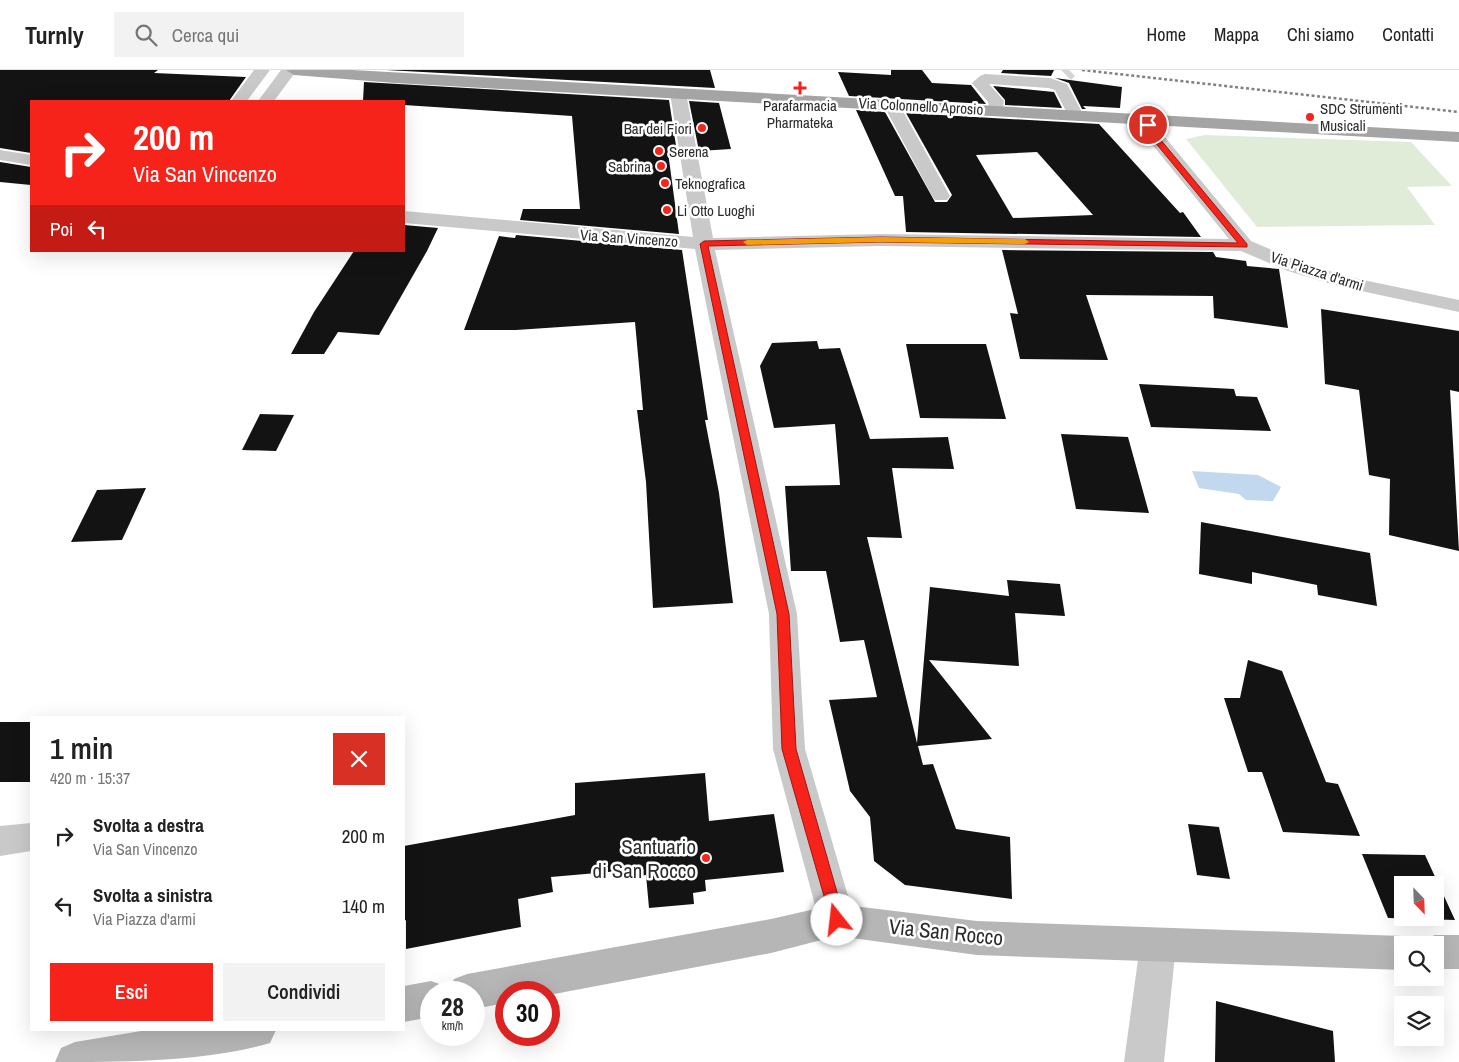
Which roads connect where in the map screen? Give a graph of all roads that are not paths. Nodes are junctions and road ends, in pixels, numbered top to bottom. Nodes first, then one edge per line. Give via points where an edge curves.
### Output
1 (262, 70) edge
2 (289, 70) edge
3 (294, 70) edge
4 (397, 74) edge
5 (678, 93) junction
6 (239, 100) edge
7 (267, 100) edge
8 (891, 104) junction
9 (996, 110) junction
10 (1076, 116) junction
11 (1145, 120) junction
12 (1459, 137) edge
13 (0, 155) edge
14 (30, 160) edge
15 (941, 196) dead end
16 (405, 217) edge
17 (702, 231) junction
18 (1244, 245) junction
19 (1459, 306) edge
20 (30, 838) edge
21 (0, 841) edge
22 (837, 920) junction
23 (1158, 945) junction
24 (1444, 952) edge
25 (1459, 952) edge
26 (1394, 953) edge
27 (485, 989) edge
28 (420, 1001) edge
29 (405, 1004) edge
30 (250, 1031) edge
31 (75, 1062) edge
32 (1144, 1062) edge

1 - 6 street
2 - 7 street
3 - 4 main road, Via Colonnello Aprosio
4 - 5 main road, Via Colonnello Aprosio
5 - 8 main road, Via Colonnello Aprosio
5 - 17 street
8 - 9 main road, Via Colonnello Aprosio
8 - 15 street
9 - 10 main road, Via Colonnello Aprosio
9 - 10 street via 996,101 980,83 985,79 1063,81
10 - 11 main road, Via Colonnello Aprosio
11 - 12 main road, Via Colonnello Aprosio
11 - 18 street, Via Piazza d'armi via 1156,139
13 - 14 street
16 - 17 street, Via San Vincenzo via 584,235
17 - 18 street, Via San Vincenzo via 767,242 880,240
17 - 22 street via 783,614 789,749
18 - 19 street, Via Piazza d'armi via 1295,267 1345,282
20 - 21 street
22 - 23 street, Via San Rocco via 977,938
22 - 27 street, Via San Rocco via 762,938
23 - 26 street, Via San Rocco
23 - 32 street
24 - 25 street
28 - 29 street
30 - 31 street

